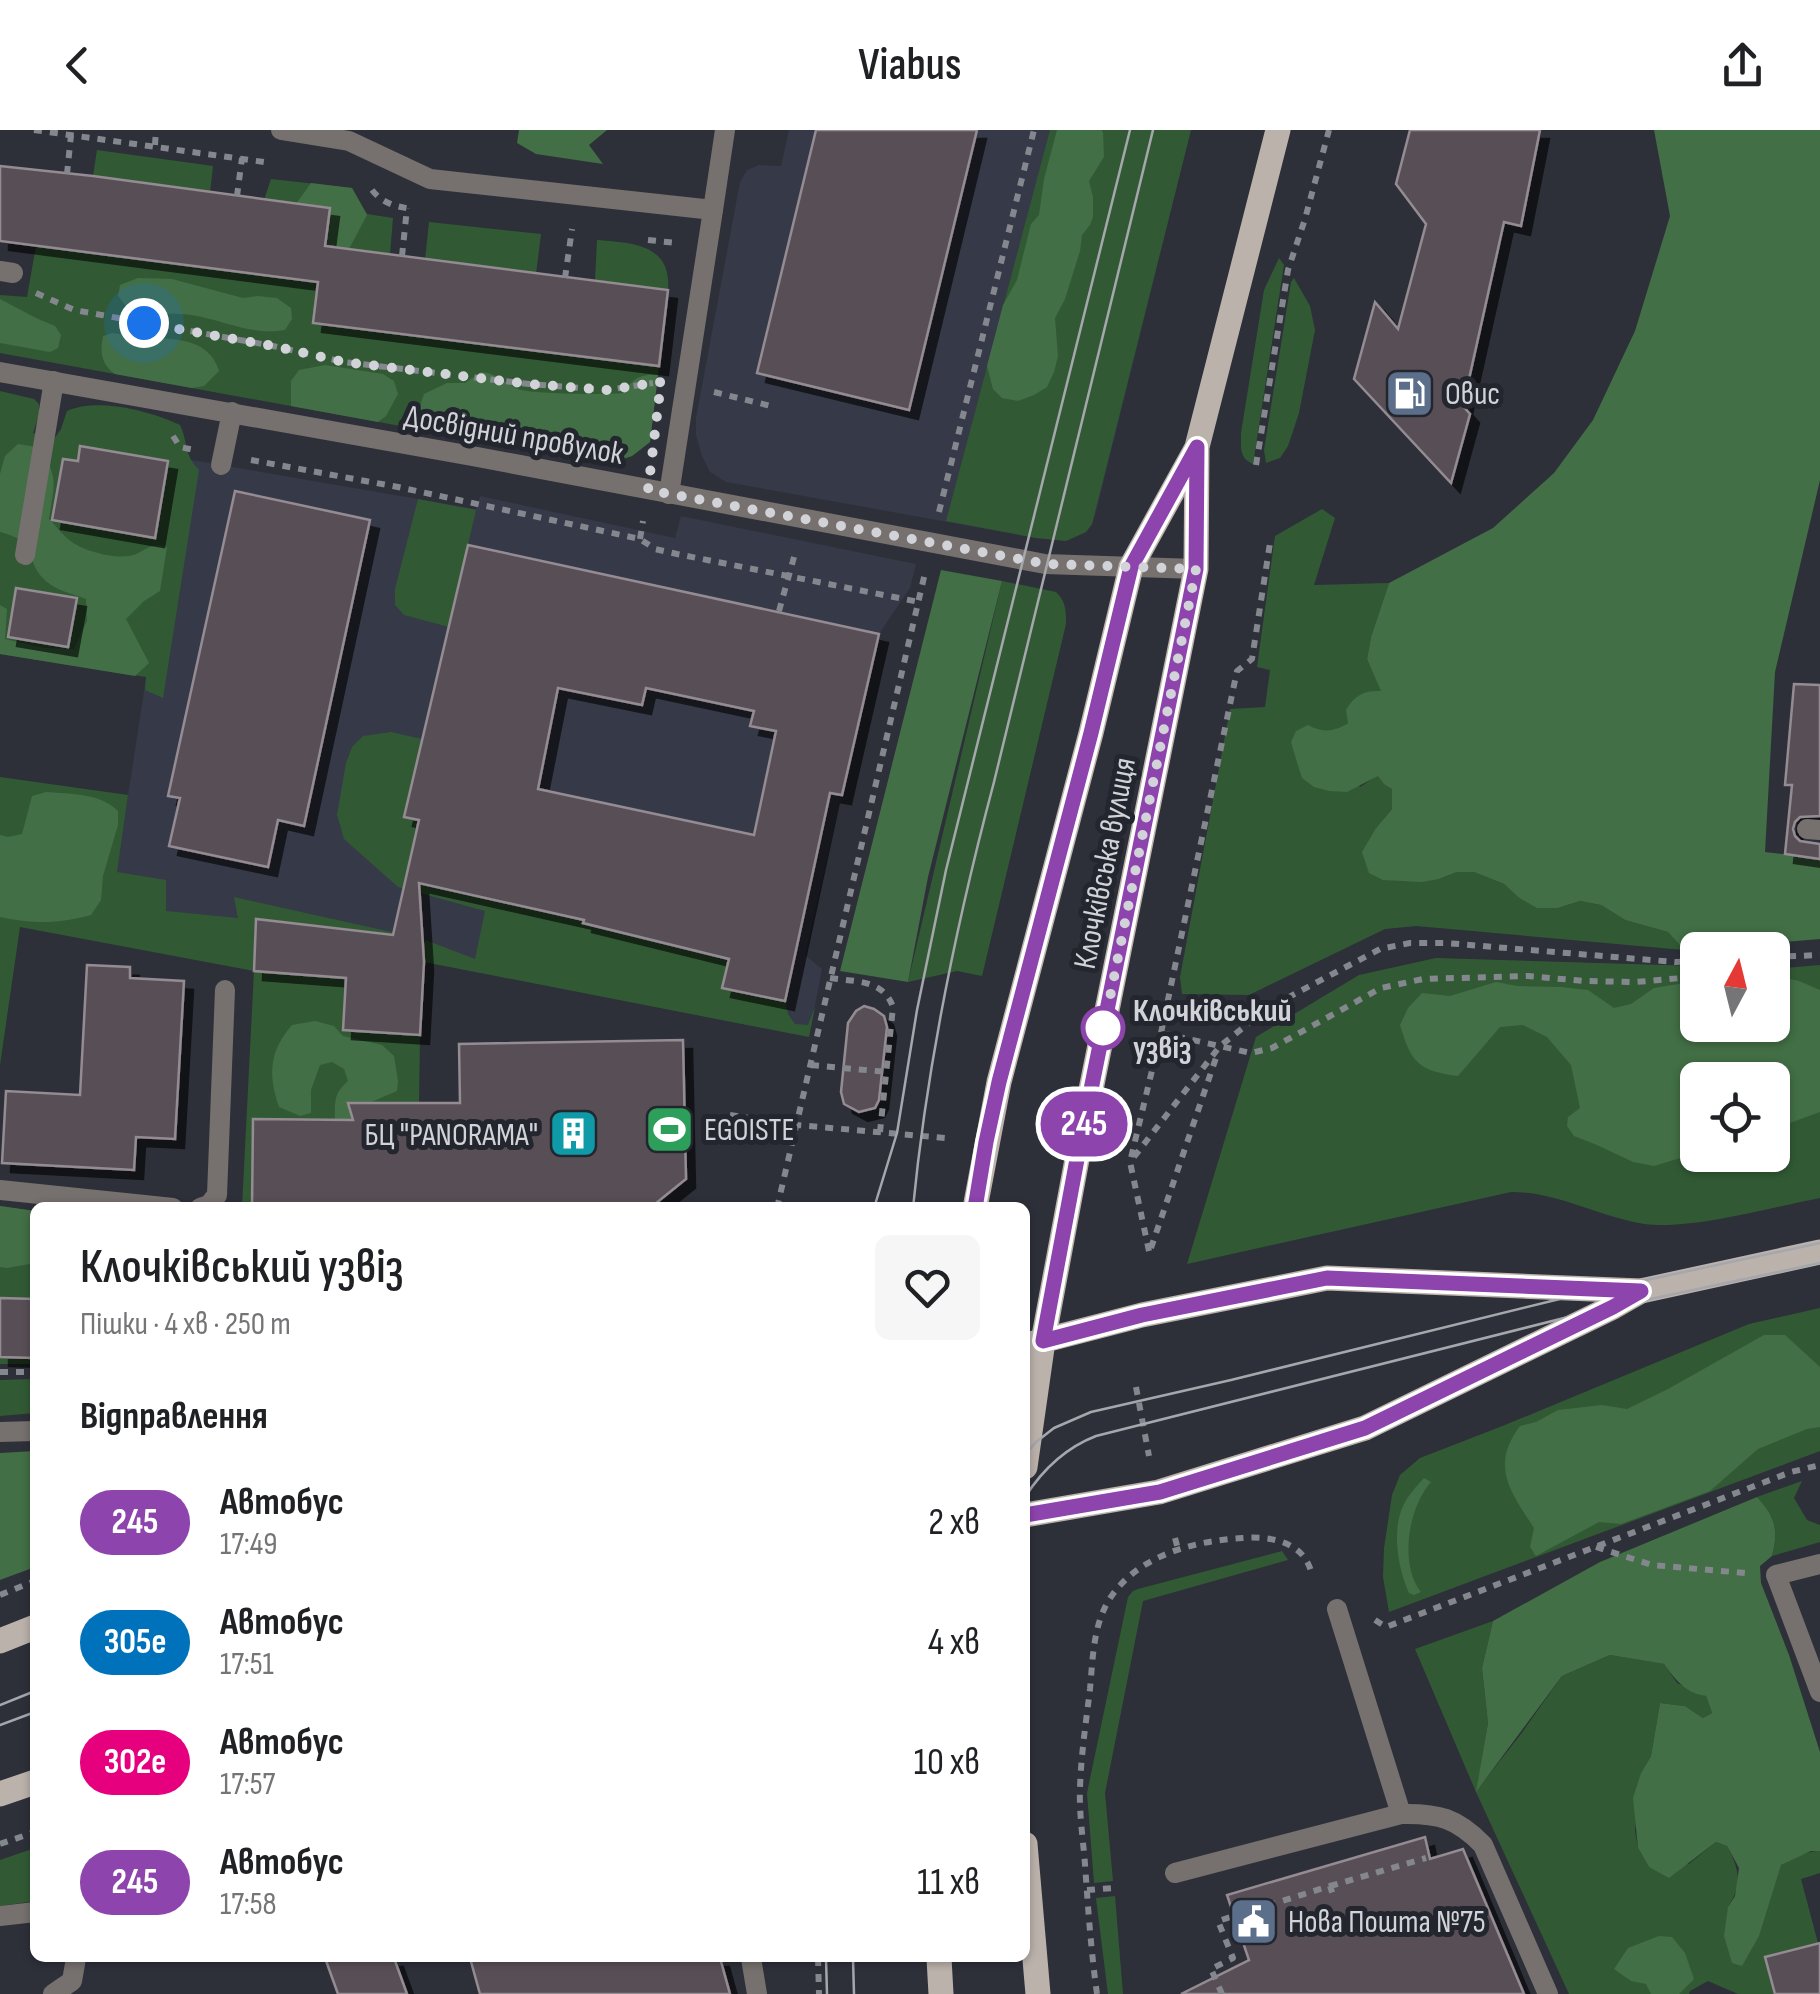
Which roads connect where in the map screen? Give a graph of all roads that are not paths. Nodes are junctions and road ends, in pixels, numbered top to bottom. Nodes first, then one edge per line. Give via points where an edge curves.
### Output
1 (282, 130) edge
2 (725, 130) edge
3 (1278, 130) edge
4 (713, 210) junction
5 (0, 372) edge
6 (54, 381) junction
7 (232, 412) junction
8 (1197, 447) junction
9 (222, 460) road end
10 (669, 494) junction
11 (24, 555) dead end
12 (1131, 567) junction
13 (1196, 569) junction
14 (224, 990) dead end
15 (0, 1190) edge
16 (115, 1202) edge
17 (211, 1202) edge
18 (976, 1202) edge
19 (1820, 1252) edge
20 (1641, 1291) junction
21 (1034, 1343) edge
22 (1030, 1398) edge
23 (30, 1430) edge
24 (0, 1432) edge
25 (1030, 1514) edge
26 (1820, 1564) edge
27 (1337, 1609) dead end
28 (30, 1629) edge
29 (0, 1642) edge
30 (1820, 1692) edge
31 (1401, 1814) junction
32 (1175, 1873) dead end
33 (1030, 1902) edge
34 (30, 1913) edge
35 (0, 1916) edge
36 (75, 1962) edge
37 (752, 1962) edge
38 (939, 1962) edge
39 (52, 1994) edge
40 (757, 1994) edge
41 (941, 1994) edge
42 (1038, 1994) edge
43 (1548, 1994) edge

1 - 4 street via 349,141 430,179
2 - 4 street
3 - 8 main road, Клочківська вулиця
4 - 10 street
5 - 6 street, Досвідний провулок
6 - 7 street, Досвідний провулок
6 - 11 street
7 - 9 street
7 - 10 street, Досвідний провулок
8 - 12 main road, Клочківська вулиця
8 - 13 main road, Клочківська вулиця
10 - 12 street, Досвідний провулок via 1046,564
12 - 13 street, Досвідний провулок
12 - 18 main road, Клочківська вулиця via 999,1082
13 - 21 main road, Клочківська вулиця
14 - 17 street via 217,1195
15 - 16 street
19 - 20 main road
20 - 21 main road via 1327,1278
20 - 25 main road via 1365,1428 1160,1492
21 - 22 main road, Клочківська вулиця
23 - 24 street
26 - 30 street via 1776,1576
27 - 31 street
28 - 29 main road
31 - 32 street
31 - 43 street via 1448,1818 1483,1845
33 - 42 main road
34 - 35 street
36 - 39 street via 72,1981
37 - 40 street
38 - 41 main road

